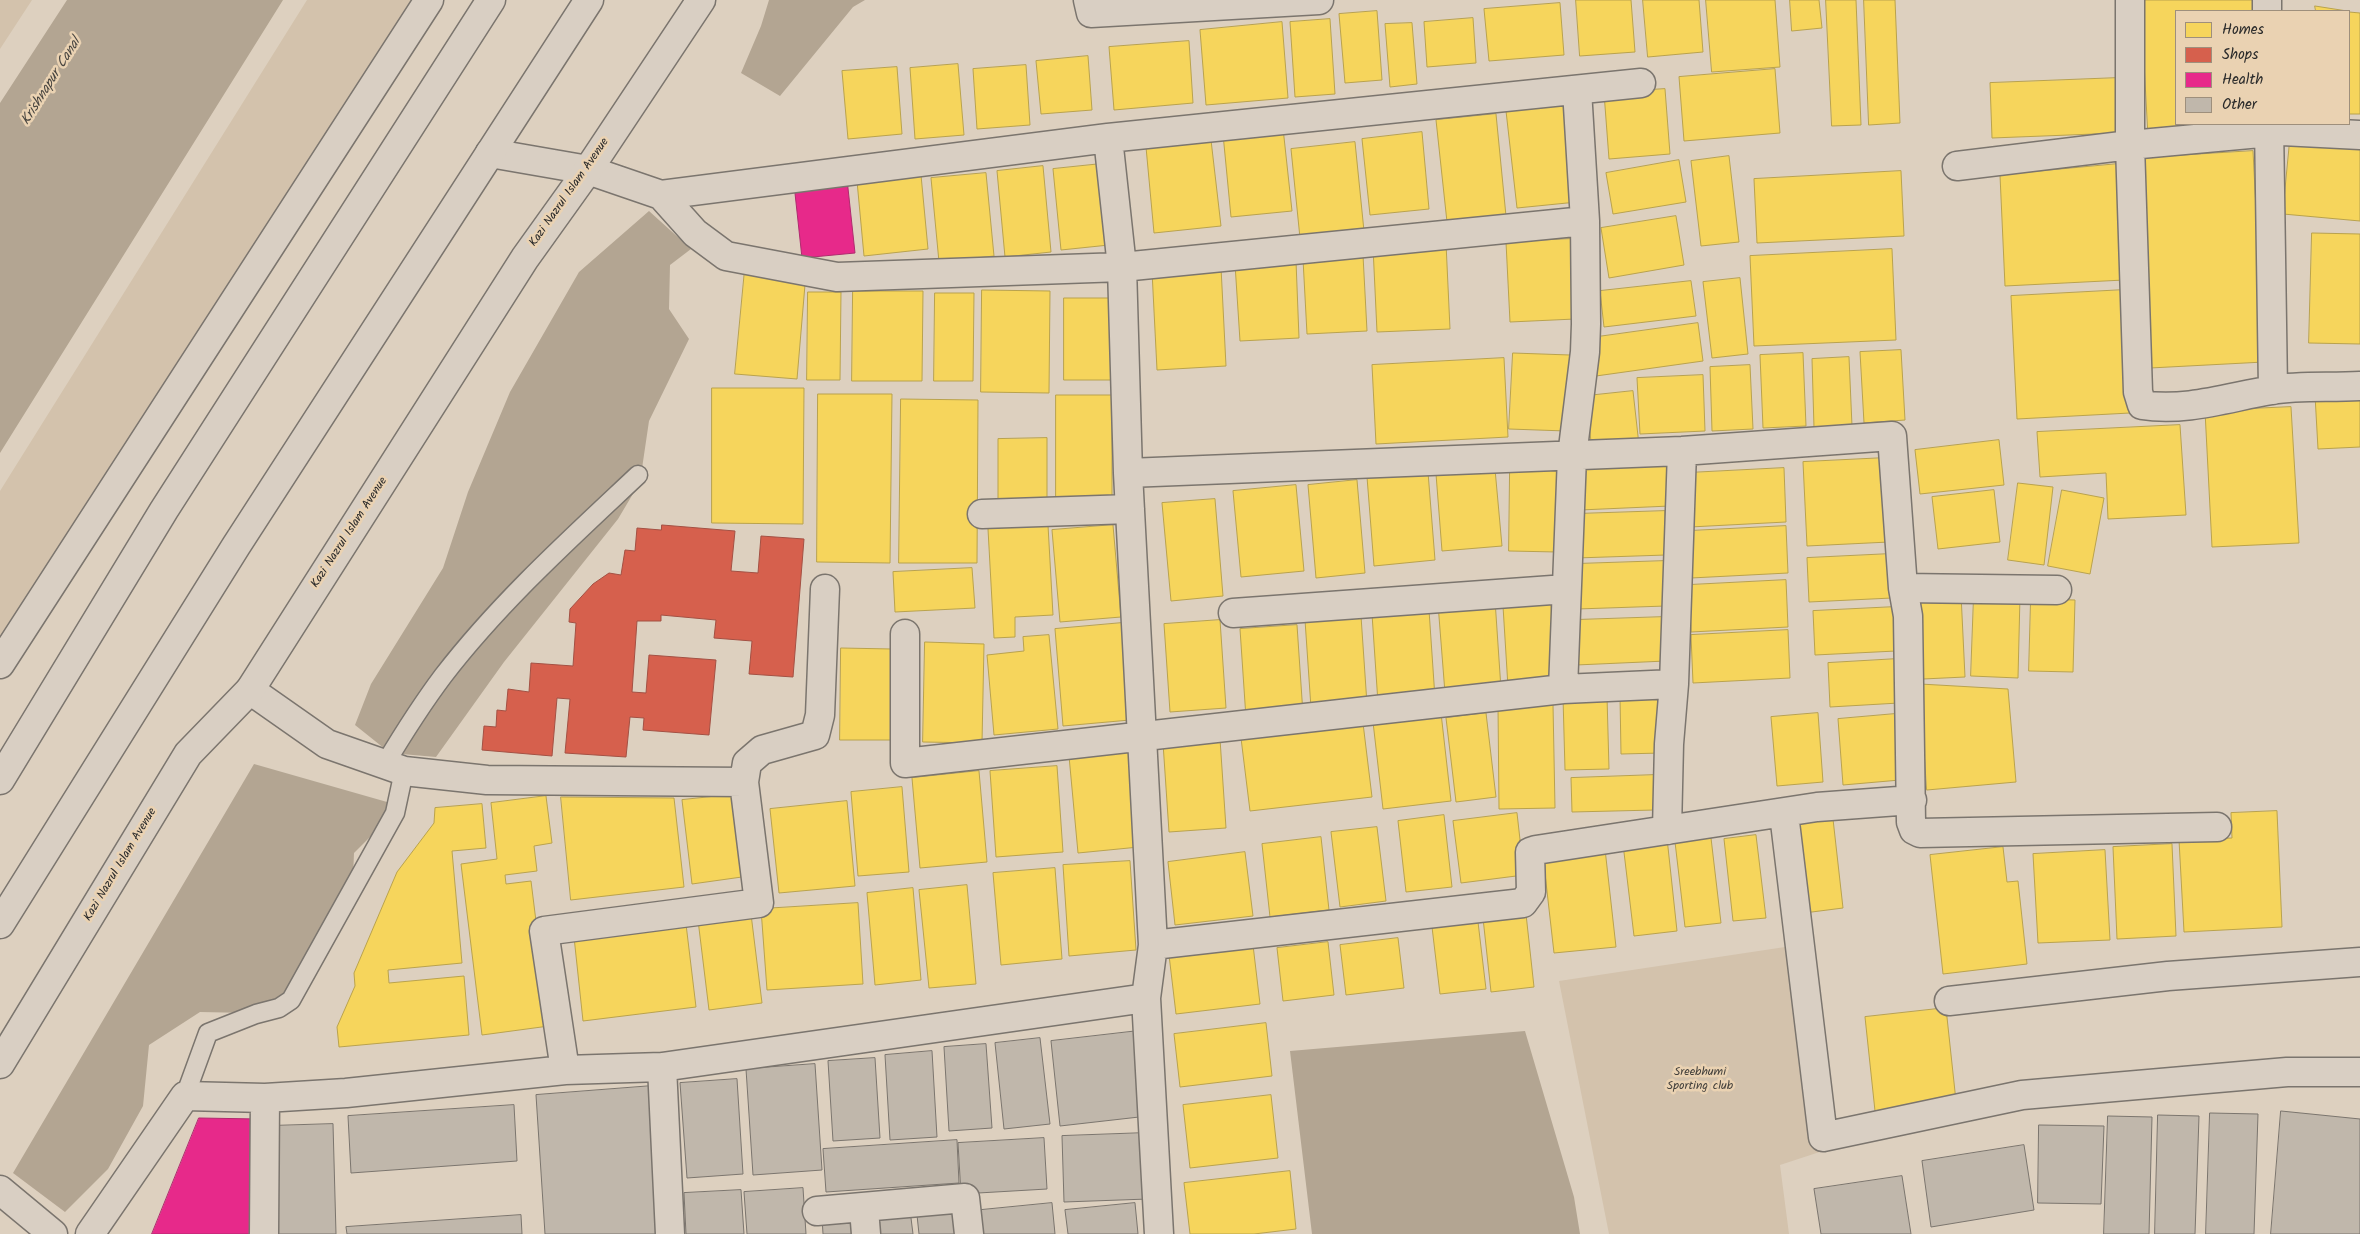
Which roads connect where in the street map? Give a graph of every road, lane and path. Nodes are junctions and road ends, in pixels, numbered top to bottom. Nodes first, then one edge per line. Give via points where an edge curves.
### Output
1 (429, 0) edge
2 (491, 0) edge
3 (589, 0) edge
4 (701, 0) edge
5 (1088, 0) edge
6 (1319, 0) edge
7 (2130, 0) edge
8 (1641, 83) dead end
9 (1576, 90) junction
10 (2269, 128) edge
11 (2360, 135) edge
12 (1108, 138) junction
13 (2130, 145) junction
14 (490, 153) junction
15 (1957, 166) dead end
16 (588, 170) junction
17 (661, 195) junction
18 (1585, 221) junction
19 (1122, 267) junction
20 (2360, 386) edge
21 (2273, 390) junction
22 (1682, 451) junction
23 (1572, 456) junction
24 (1128, 473) junction
25 (638, 474) dead end
26 (1130, 509) junction
27 (982, 514) dead end
28 (1903, 588) junction
29 (825, 589) dead end
30 (1566, 589) junction
31 (2057, 590) dead end
32 (1233, 613) dead end
33 (904, 634) dead end
34 (0, 664) edge
35 (1674, 684) junction
36 (1563, 689) junction
37 (250, 690) junction
38 (1142, 736) junction
39 (394, 768) junction
40 (0, 780) edge
41 (744, 782) junction
42 (1912, 800) junction
43 (1784, 814) junction
44 (2217, 827) dead end
45 (1667, 830) junction
46 (0, 924) edge
47 (1153, 945) junction
48 (2360, 962) edge
49 (1146, 998) junction
50 (1949, 1001) dead end
51 (0, 1064) edge
52 (662, 1067) junction
53 (565, 1070) junction
54 (2360, 1072) edge
55 (185, 1096) junction
56 (265, 1098) junction
57 (0, 1190) edge
58 (817, 1212) dead end
59 (865, 1221) edge
60 (53, 1234) edge
61 (90, 1234) edge
62 (264, 1234) edge
63 (670, 1234) edge
64 (969, 1234) edge
65 (1159, 1234) edge

1 - 34 street
2 - 40 street via 164,510
3 - 14 street
4 - 16 street, Kazi Nazrul Islam Avenue
5 - 6 street via 1091,13
7 - 13 street
8 - 9 street
9 - 12 street
9 - 18 street
10 - 11 street
10 - 13 street
10 - 21 street
12 - 17 street
12 - 19 street
13 - 15 street
13 - 21 street via 2138,392 2142,405 2212,403
14 - 16 street
14 - 46 street via 231,554
16 - 17 street
16 - 37 street, Kazi Nazrul Islam Avenue via 520,267
17 - 19 street via 695,233 726,256 837,277
18 - 19 street
18 - 23 street via 1585,352
19 - 24 street
20 - 21 street
22 - 23 street
22 - 28 street via 1892,436
22 - 35 street
23 - 24 street
23 - 30 street
24 - 26 street
25 - 39 lane via 540,568 444,675
26 - 27 street
26 - 38 street
28 - 31 street
28 - 42 street via 1908,616
29 - 41 street via 820,715 815,735 762,750 747,763
30 - 32 street
30 - 36 street
33 - 38 street via 905,763
35 - 36 street
35 - 45 street
36 - 38 street
37 - 39 street via 327,744
37 - 51 street, Kazi Nazrul Islam Avenue via 188,754
38 - 47 street
39 - 41 street via 487,780
39 - 55 lane via 395,813 291,1000 279,1008 208,1033
41 - 53 street via 759,903 544,931
42 - 43 street via 1817,807
42 - 44 street via 1911,822 1914,830 1920,833
43 - 45 street
43 - 54 street via 1823,1138 2022,1095 2287,1072
45 - 47 street via 1530,852 1531,892 1523,903
47 - 49 street
48 - 50 street via 2168,976
49 - 52 street
49 - 65 street
52 - 53 street
52 - 63 street
53 - 56 street via 346,1093
55 - 56 street
55 - 61 street
56 - 62 street
57 - 60 street
58 - 59 street
59 - 64 street via 965,1198

